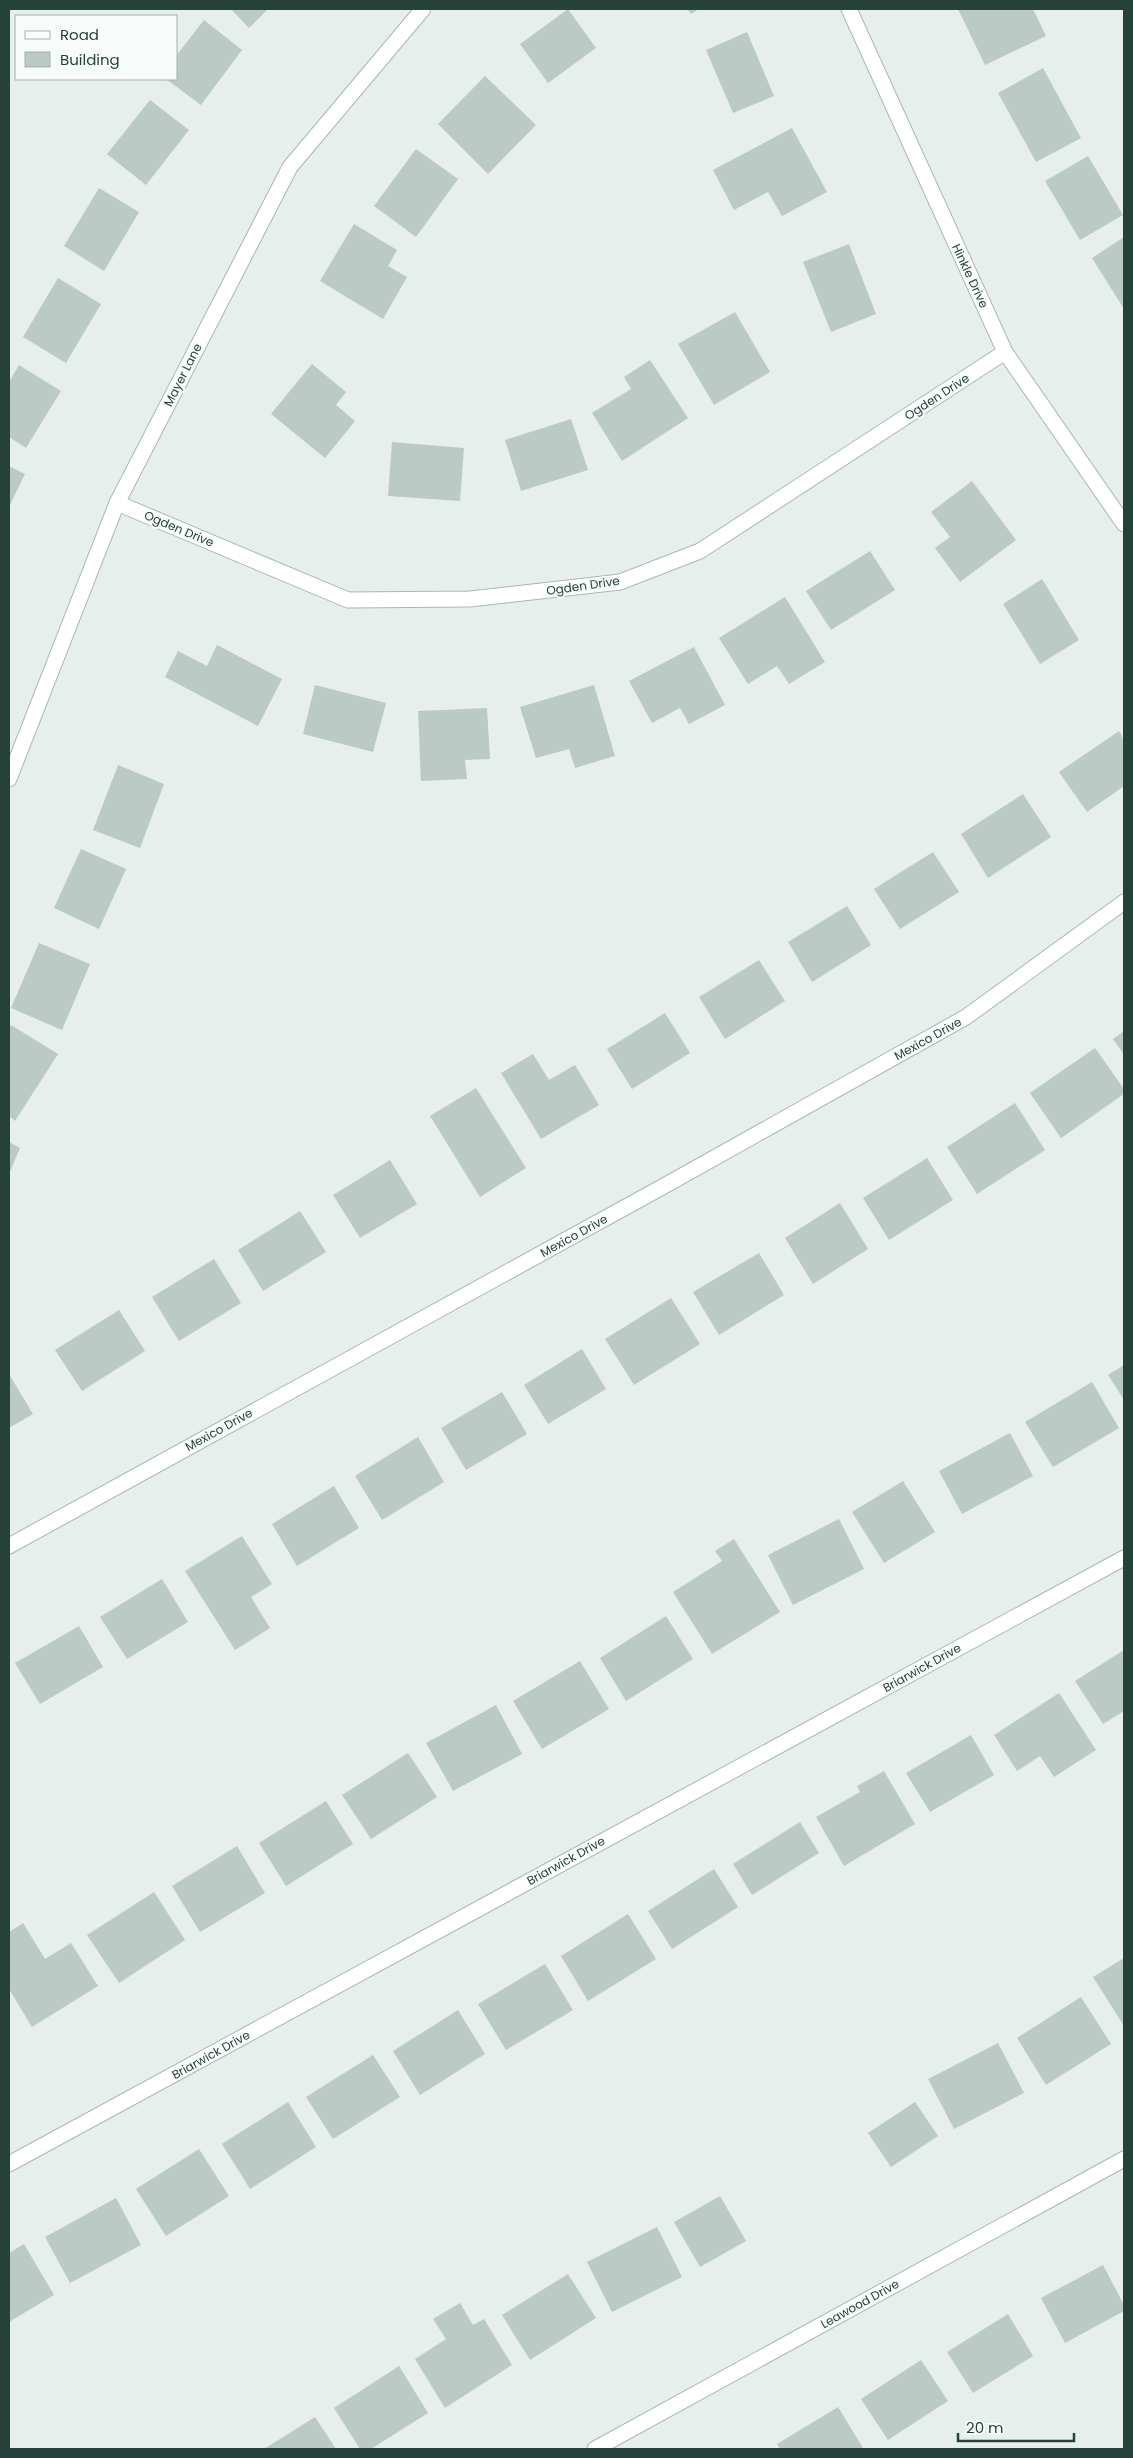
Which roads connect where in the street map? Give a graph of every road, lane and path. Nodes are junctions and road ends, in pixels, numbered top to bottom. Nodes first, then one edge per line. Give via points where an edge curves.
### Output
1 (423, 9) edge
2 (849, 9) edge
3 (1005, 352) junction
4 (117, 503) junction
5 (1124, 524) edge
6 (9, 779) edge
7 (1124, 902) edge
8 (9, 1546) edge
9 (1124, 1558) edge
10 (1124, 2159) edge
11 (9, 2164) edge
12 (595, 2449) edge

1 - 4 street, Mayer Lane via 290,166
2 - 3 street, Hinkle Drive
3 - 4 street, Ogden Drive via 700,550 620,582 470,599 348,600
3 - 5 street, Hinkle Drive
4 - 6 street, Mayer Lane
7 - 8 street, Mexico Drive via 966,1017
9 - 11 street, Briarwick Drive
10 - 12 street, Leawood Drive

